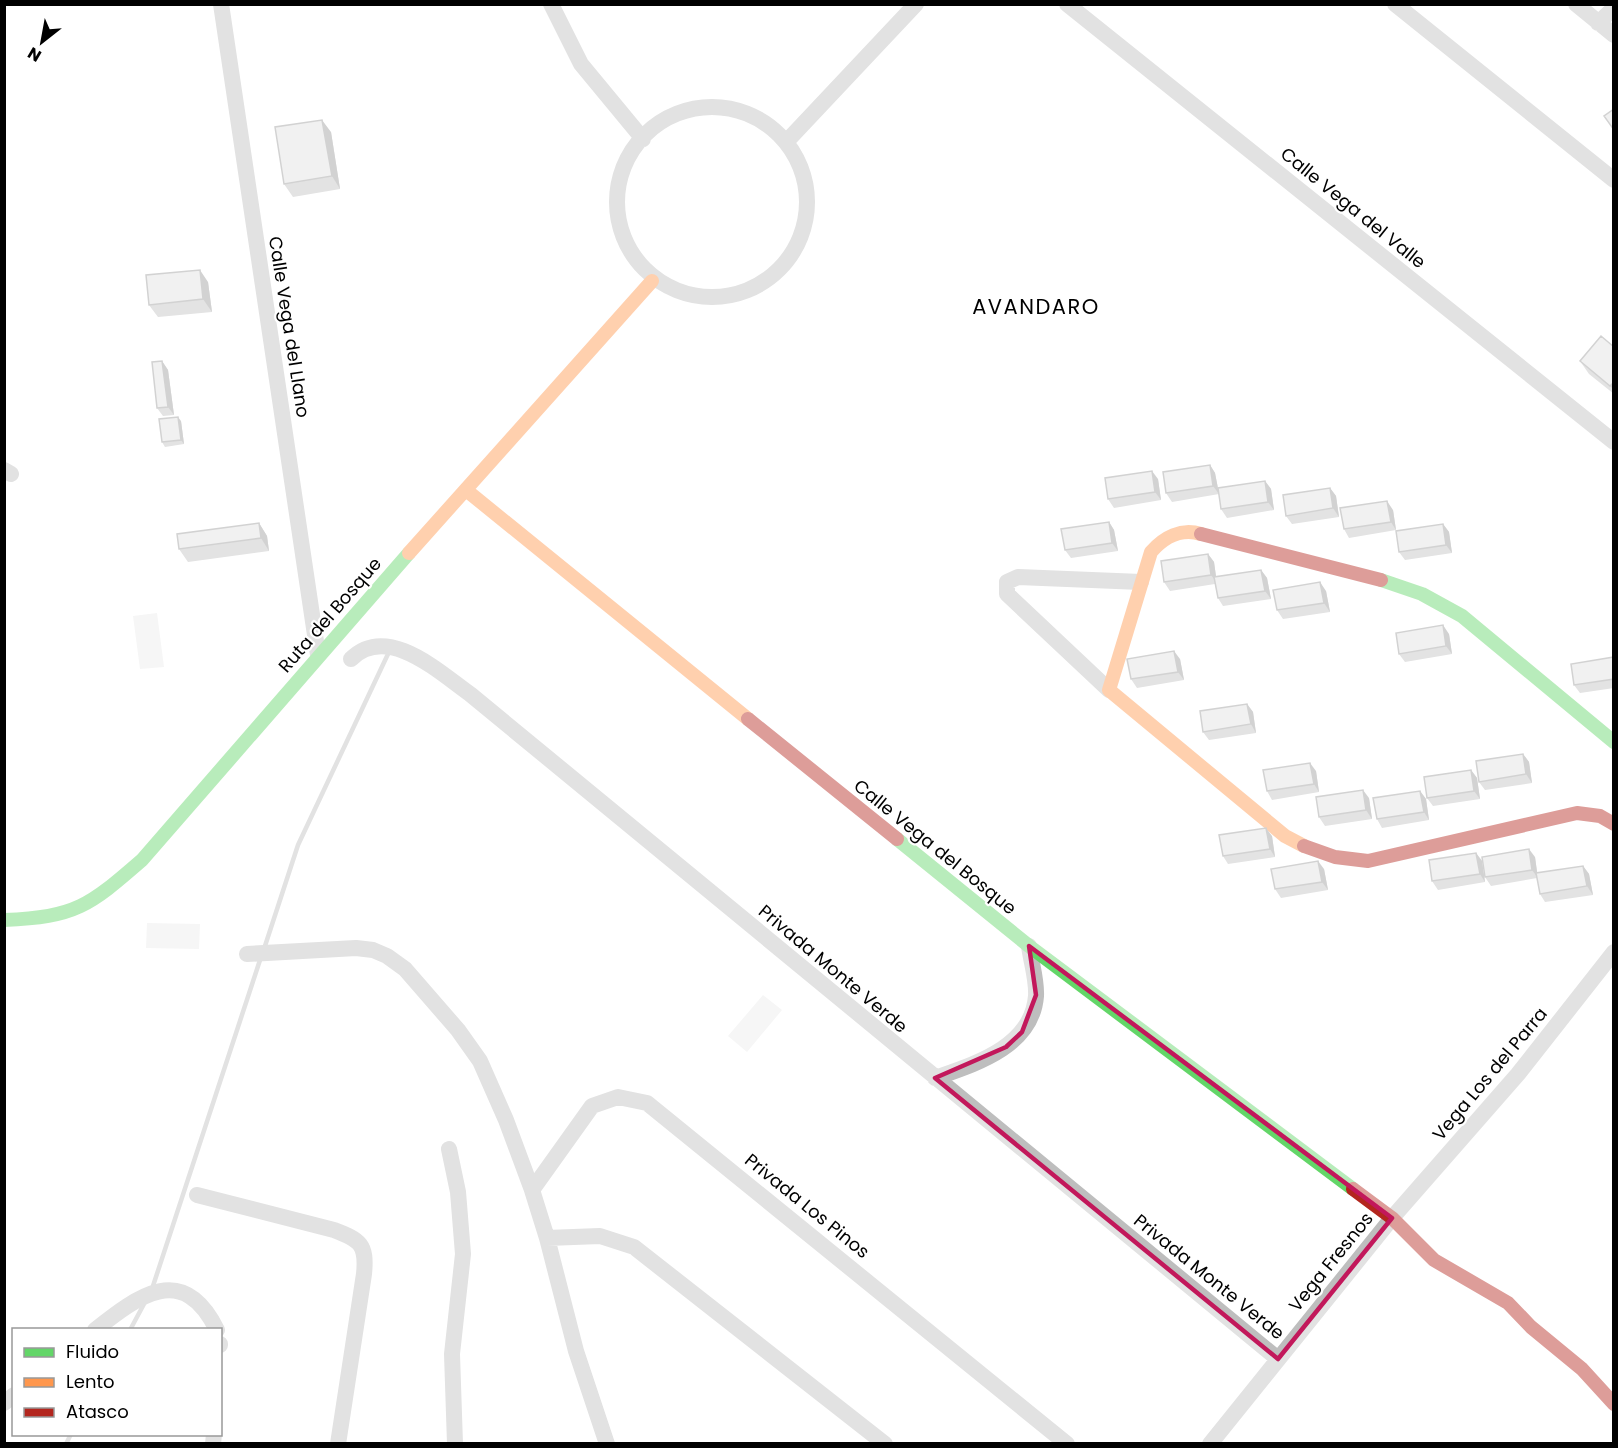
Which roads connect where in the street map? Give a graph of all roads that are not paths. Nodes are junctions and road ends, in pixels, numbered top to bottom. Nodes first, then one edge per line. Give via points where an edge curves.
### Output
1 (221, 4) edge
2 (551, 4) edge
3 (916, 4) edge
4 (1067, 4) edge
5 (1395, 4) edge
6 (1576, 4) edge
7 (1614, 8) edge
8 (1598, 22) junction
9 (1614, 35) edge
10 (643, 140) junction
11 (788, 140) junction
12 (1614, 180) edge
13 (652, 281) junction
14 (1614, 442) edge
15 (466, 490) junction
16 (1141, 582) junction
17 (318, 655) junction
18 (351, 659) dead end
19 (1108, 690) junction
20 (1614, 742) edge
21 (1614, 824) edge
22 (4, 920) edge
23 (1029, 946) junction
24 (1614, 952) edge
25 (247, 954) dead end
26 (935, 1078) junction
27 (448, 1149) dead end
28 (532, 1190) junction
29 (197, 1195) dead end
30 (1392, 1218) junction
31 (547, 1238) junction
32 (96, 1328) edge
33 (216, 1328) edge
34 (1278, 1359) junction
35 (1614, 1404) edge
36 (338, 1443) edge
37 (455, 1443) edge
38 (607, 1443) edge
39 (885, 1443) edge
40 (1067, 1443) edge
41 (1210, 1443) edge

1 - 17 street, Calle Vega del Llano
2 - 10 street via 581,64
3 - 11 street
4 - 14 street, Calle Vega del Valle
5 - 12 street
6 - 8 street
7 - 8 street
8 - 9 street
10 - 11 street via 670,117 695,108 721,105 754,114
10 - 13 street via 625,168 617,210 627,249
11 - 13 street via 802,167 807,197 803,229 789,257 767,280 739,295 709,300 679,295
13 - 15 street, Ruta del Bosque
15 - 17 street, Ruta del Bosque
15 - 23 street, Calle Vega del Bosque
16 - 19 street
16 - 19 street via 1018,578 1007,582 1007,594
16 - 20 street via 1157,544 1185,531 1387,582 1422,594 1462,616
17 - 22 street, Ruta del Bosque via 155,846 121,880 75,910 48,918
18 - 26 street, Privada Monte Verde via 370,647 388,646 404,650 435,669 512,727
19 - 21 street via 1285,836 1338,859 1368,861 1576,813 1600,816
23 - 26 street via 1036,995 1033,1014 1022,1032 1006,1047
23 - 30 street, Calle Vega del Bosque
24 - 30 street, Vega Los del Parra via 1518,1074
25 - 28 street via 356,948 374,950 405,969 480,1061
26 - 34 street, Privada Monte Verde
27 - 37 street via 458,1192 464,1254 452,1354
28 - 31 street
28 - 40 street, Privada Los Pinos via 592,1106 618,1097 647,1103
29 - 36 street via 334,1230 363,1246 364,1274
30 - 34 street, Vega Fresnos
30 - 35 street, Calle Vega del Bosque via 1434,1260 1508,1303 1582,1369
31 - 38 street via 576,1351
31 - 39 street via 600,1236 633,1247
32 - 33 street via 143,1294 159,1290 185,1295 200,1305
34 - 41 street, Vega Fresnos

